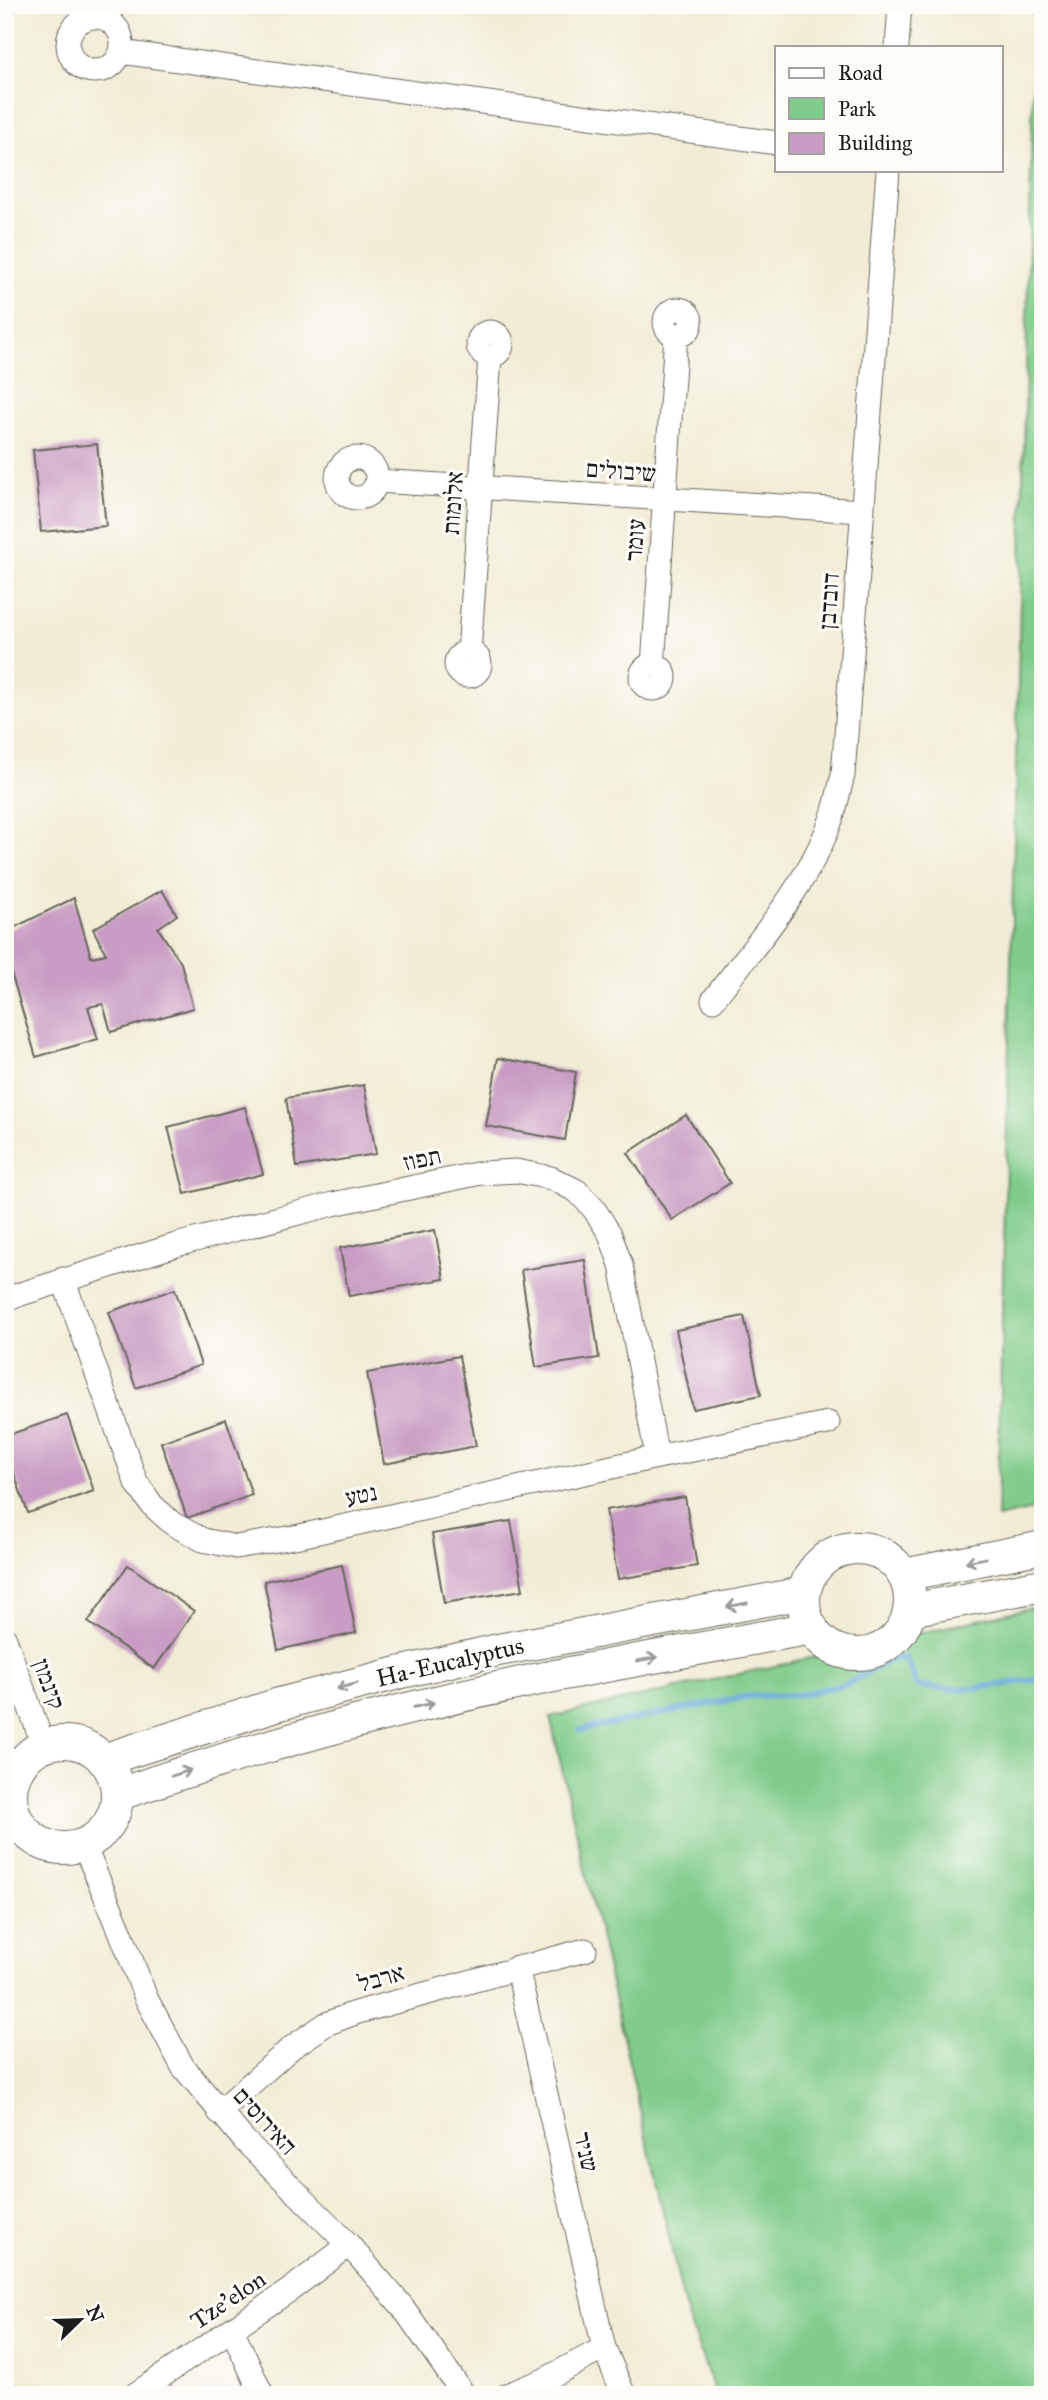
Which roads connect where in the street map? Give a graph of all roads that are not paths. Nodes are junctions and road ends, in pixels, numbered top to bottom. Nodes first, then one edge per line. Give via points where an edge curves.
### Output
1 (900, 5) edge
2 (96, 11) edge
3 (897, 46) edge
4 (121, 52) junction
5 (775, 143) edge
6 (888, 172) edge
7 (676, 335) dead end
8 (490, 357) dead end
9 (377, 481) dead end
10 (480, 488) junction
11 (664, 500) junction
12 (862, 511) junction
13 (469, 653) dead end
14 (653, 665) dead end
15 (713, 1000) dead end
16 (63, 1279) junction
17 (5, 1299) edge
18 (828, 1423) dead end
19 (657, 1457) junction
20 (1043, 1547) edge
21 (904, 1574) junction
22 (1043, 1585) edge
23 (804, 1593) junction
24 (910, 1610) junction
25 (812, 1628) junction
26 (5, 1639) edge
27 (44, 1746) junction
28 (103, 1760) junction
29 (117, 1795) junction
30 (8, 1796) edge
31 (14, 1833) edge
32 (84, 1846) junction
33 (585, 1950) dead end
34 (517, 1967) junction
35 (219, 2112) junction
36 (349, 2245) junction
37 (232, 2329) junction
38 (604, 2348) junction
39 (134, 2395) edge
40 (262, 2395) edge
41 (464, 2395) edge
42 (507, 2395) edge
43 (624, 2395) edge

1 - 3 street
2 - 4 street via 115,25 123,42
2 - 4 street via 70,33 68,48 76,64 100,71 112,66
4 - 5 street
6 - 12 street, דובדבן
7 - 11 street, עומר
8 - 10 street, אלומות
9 - 10 street, שיבולים
10 - 11 street, שיבולים
10 - 13 street, אלומות
11 - 12 street, שיבולים
11 - 14 street, עומר
12 - 15 street, דובדבן via 843,775 832,818 786,903
16 - 17 street, תפוז
16 - 19 street, נטע via 136,1482 152,1506 203,1540 236,1547 300,1536
16 - 19 street, תפוז via 307,1211 481,1173 516,1171 551,1178 577,1191 610,1234 621,1265
18 - 19 street, נטע
20 -> 21 main road
21 - 23 main road via 893,1560 869,1548 850,1547 822,1559
21 - 24 main road
22 - 24 main road
23 - 25 main road via 803,1607
23 -> 28 main road, Ha-Eucalyptus via 384,1676
24 - 25 main road via 904,1628 888,1645 871,1653 843,1653 815,1635
29 -> 25 main road, Ha-Eucalyptus via 250,1751 414,1707
26 - 27 street, קינמון
27 - 28 main road via 73,1743
27 - 30 main road via 17,1770
28 - 29 main road via 112,1772
29 - 32 main road via 108,1826
30 - 31 main road
31 - 32 main road via 51,1847
32 - 35 street, האירוסים via 146,1998 183,2067
33 - 34 street, ארבל
34 - 35 street, ארבל via 326,2024 291,2048
34 - 38 street, שניר
35 - 36 street, האירוסים
36 - 37 street, Tze'elon
36 - 41 street, האירוסים via 402,2306
37 - 39 street, Tze'elon
37 - 40 street
38 - 42 street
38 - 43 street, שניר

